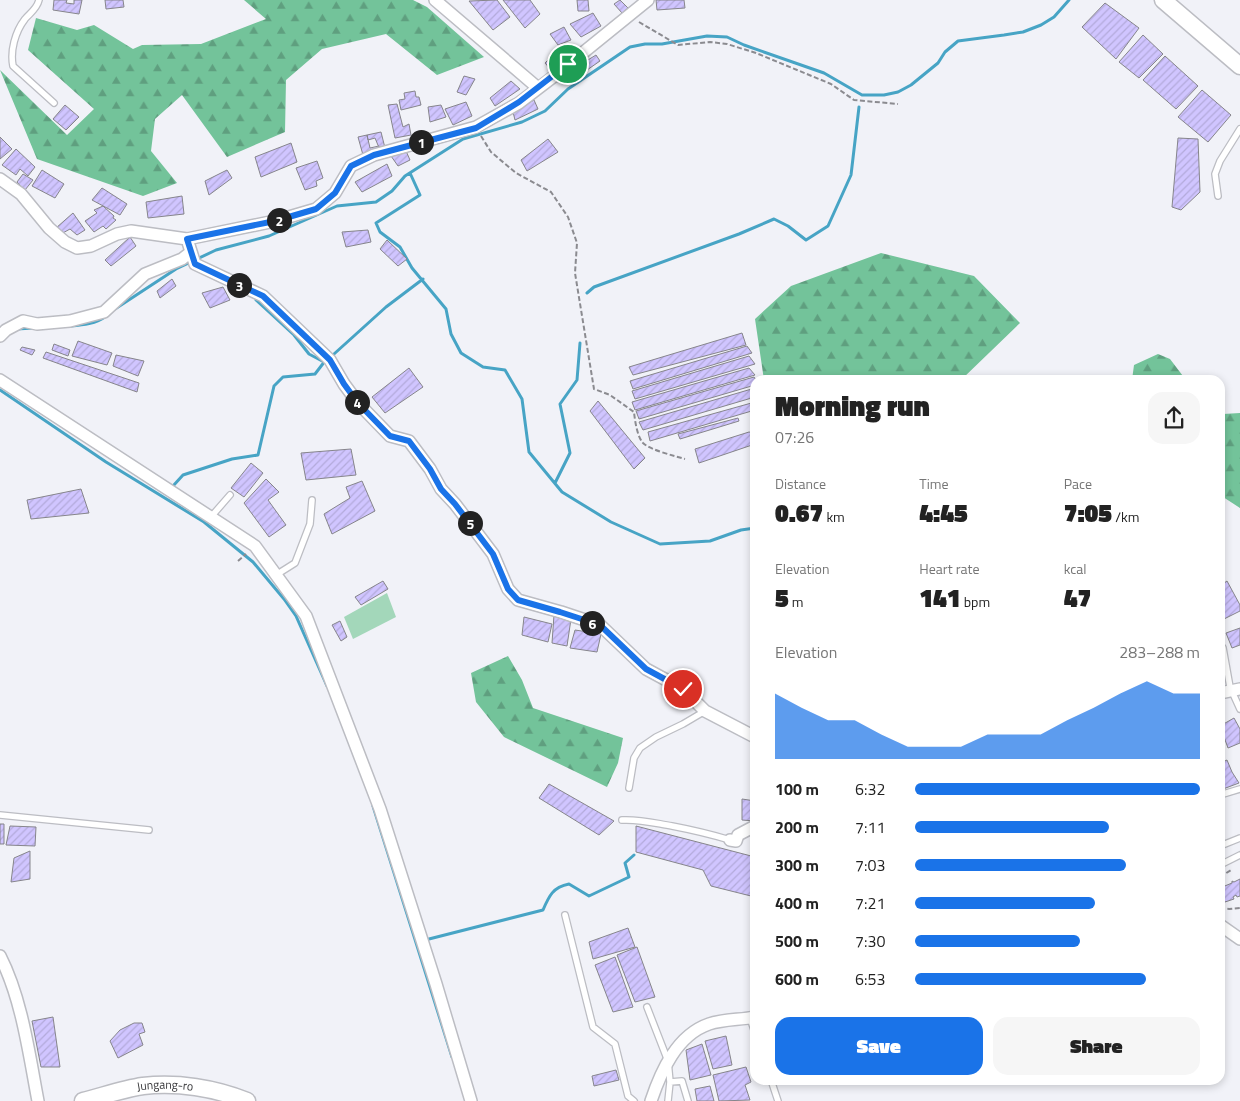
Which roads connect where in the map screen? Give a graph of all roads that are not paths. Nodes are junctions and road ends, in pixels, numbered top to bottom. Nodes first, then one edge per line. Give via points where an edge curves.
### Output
1 (39, 0) edge
2 (648, 0) edge
3 (1163, 0) edge
4 (441, 2) edge
5 (1240, 66) edge
6 (538, 88) junction
7 (54, 103) dead end
8 (1240, 129) edge
9 (0, 179) edge
10 (1218, 196) dead end
11 (187, 239) junction
12 (191, 252) junction
13 (3, 333) edge
14 (0, 380) edge
15 (230, 495) dead end
16 (312, 500) dead end
17 (210, 518) junction
18 (276, 575) junction
19 (1225, 654) edge
20 (1236, 690) edge
21 (1240, 709) edge
22 (705, 711) junction
23 (750, 734) edge
24 (629, 788) dead end
25 (1240, 789) edge
26 (1225, 794) edge
27 (0, 816) edge
28 (622, 820) dead end
29 (750, 829) edge
30 (149, 830) dead end
31 (1240, 838) edge
32 (734, 843) joint
33 (1225, 844) edge
34 (1240, 855) edge
35 (1225, 862) edge
36 (565, 915) dead end
37 (1225, 928) edge
38 (1240, 939) edge
39 (0, 956) edge
40 (647, 1007) dead end
41 (750, 1018) edge
42 (668, 1061) junction
43 (670, 1082) junction
44 (773, 1085) edge
45 (123, 1090) junction
46 (38, 1101) edge
47 (83, 1101) edge
48 (99, 1101) edge
49 (247, 1101) edge
50 (471, 1101) edge
51 (634, 1101) edge
52 (651, 1101) edge
53 (668, 1101) edge
54 (688, 1101) edge
55 (778, 1101) edge

1 - 7 lane via 24,20 11,58 13,66
2 - 6 street
3 - 5 main road
4 - 6 street
6 - 11 street via 476,128 374,155 351,166 335,193 316,209
8 - 10 lane via 1215,174
9 - 11 street via 21,194 49,228 77,248 131,231
11 - 12 street
12 - 13 street via 145,274 104,312 70,321 37,324 23,321
12 - 22 street via 195,264 263,296 330,360 358,403 390,436 409,441 441,489 493,554 508,589 518,600 600,625 646,669 683,689
14 - 17 street
15 - 17 lane
16 - 18 lane via 310,524 295,563
17 - 18 street via 255,546
18 - 50 street via 306,616 380,809
19 - 20 lane
20 - 21 lane
22 - 23 street
22 - 24 lane via 656,736 640,748 634,758
25 - 26 lane
27 - 30 lane
28 - 32 lane via 637,819 690,828
29 - 32 street via 738,835
31 - 33 lane
34 - 35 lane
36 - 51 lane via 593,1026 615,1044 628,1096
37 - 38 street
39 - 46 street via 10,976
40 - 42 lane
41 - 42 street via 702,1027 684,1041
42 - 43 lane
42 - 52 street
43 - 53 lane
43 - 54 lane via 682,1081
44 - 55 lane
45 - 47 main road, Jungang-ro
45 - 48 main road
45 - 49 main road, Jungang-ro via 145,1086 198,1088

